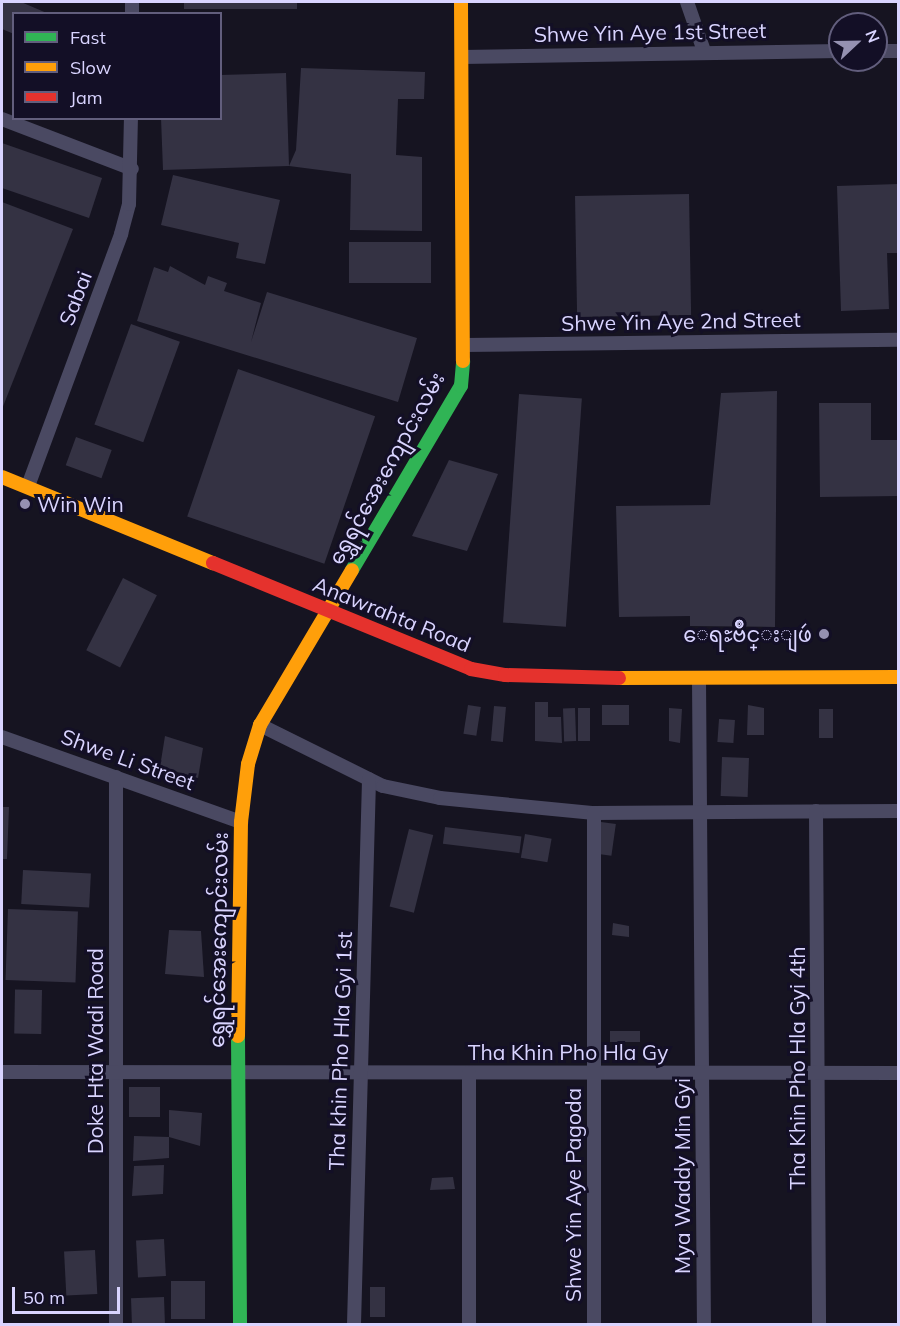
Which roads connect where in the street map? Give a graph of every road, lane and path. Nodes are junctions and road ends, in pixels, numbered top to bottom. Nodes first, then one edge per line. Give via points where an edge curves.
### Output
1 (460, 2) edge
2 (687, 2) edge
3 (704, 51) junction
4 (828, 51) edge
5 (462, 57) junction
6 (2, 119) edge
7 (131, 120) edge
8 (132, 169) junction
9 (898, 340) edge
10 (464, 345) junction
11 (2, 477) edge
12 (28, 486) junction
13 (329, 612) junction
14 (898, 677) edge
15 (699, 680) junction
16 (260, 725) junction
17 (2, 737) edge
18 (116, 777) junction
19 (369, 779) junction
20 (816, 811) junction
21 (898, 811) edge
22 (701, 812) junction
23 (594, 813) junction
24 (241, 822) junction
25 (116, 1070) junction
26 (2, 1072) edge
27 (359, 1073) junction
28 (469, 1073) junction
29 (594, 1073) junction
30 (703, 1073) junction
31 (818, 1073) junction
32 (898, 1073) edge
33 (237, 1074) junction
34 (116, 1324) edge
35 (240, 1324) edge
36 (354, 1324) edge
37 (469, 1324) edge
38 (594, 1324) edge
39 (704, 1324) edge
40 (819, 1324) edge

1 - 5 street, ရွှေရင်အေးကျောင်းလမ်း
2 - 3 street
3 - 4 street, Shwe Yin Aye 1st Street
3 - 5 street, Shwe Yin Aye 1st Street
5 - 10 street, ရွှေရင်အေးကျောင်းလမ်း
6 - 8 street
7 - 8 street, Sabai
8 - 12 street, Sabai via 129,204 116,249
9 - 10 street, Shwe Yin Aye 2nd Street
10 - 13 street, ရွှေရင်အေးကျောင်းလမ်း via 461,386
11 - 12 street, Anawrahta Road
12 - 13 street, Anawrahta Road
13 - 15 street, Anawrahta Road via 471,669 505,675
13 - 16 street, ရွှေရင်အေးကျောင်းလမ်း
14 - 15 street, Anawrahta Road
15 - 22 street, Mya Waddy Min Gyi
16 - 19 street
16 - 24 street, ရွှေရင်အေးကျောင်းလမ်း via 248,764
17 - 18 street, Shwe Li Street
18 - 24 street, Shwe Li Street
18 - 25 street, Doke Hta Wadi Road
19 - 23 street via 383,786 440,798
19 - 27 street, Tha khin Pho Hla Gyi 1st
20 - 21 street
20 - 22 street
20 - 31 street, Tha Khin Pho Hla Gyi 4th
22 - 23 street
22 - 30 street, Mya Waddy Min Gyi
23 - 29 street, Shwe Yin Aye Pagoda
24 - 33 street, ရွှေရင်အေးကျောင်းလမ်း
25 - 26 street, Tha Khin Pho Hla Gy
25 - 33 street, Tha Khin Pho Hla Gy
25 - 34 street, Doke Hta Wadi Road
27 - 28 street, Tha Khin Pho Hla Gy
27 - 33 street, Tha Khin Pho Hla Gy
27 - 36 street, Tha khin Pho Hla Gyi 1st
28 - 29 street, Tha Khin Pho Hla Gy
28 - 37 street
29 - 30 street, Tha Khin Pho Hla Gy
29 - 38 street, Shwe Yin Aye Pagoda
30 - 31 street, Tha Khin Pho Hla Gy
30 - 39 street, Mya Waddy Min Gyi
31 - 32 street, Tha Khin Pho Hla Gy
31 - 40 street, Tha Khin Pho Hla Gyi 4th
33 - 35 street, ရွှေရင်အေးကျောင်းလမ်း

